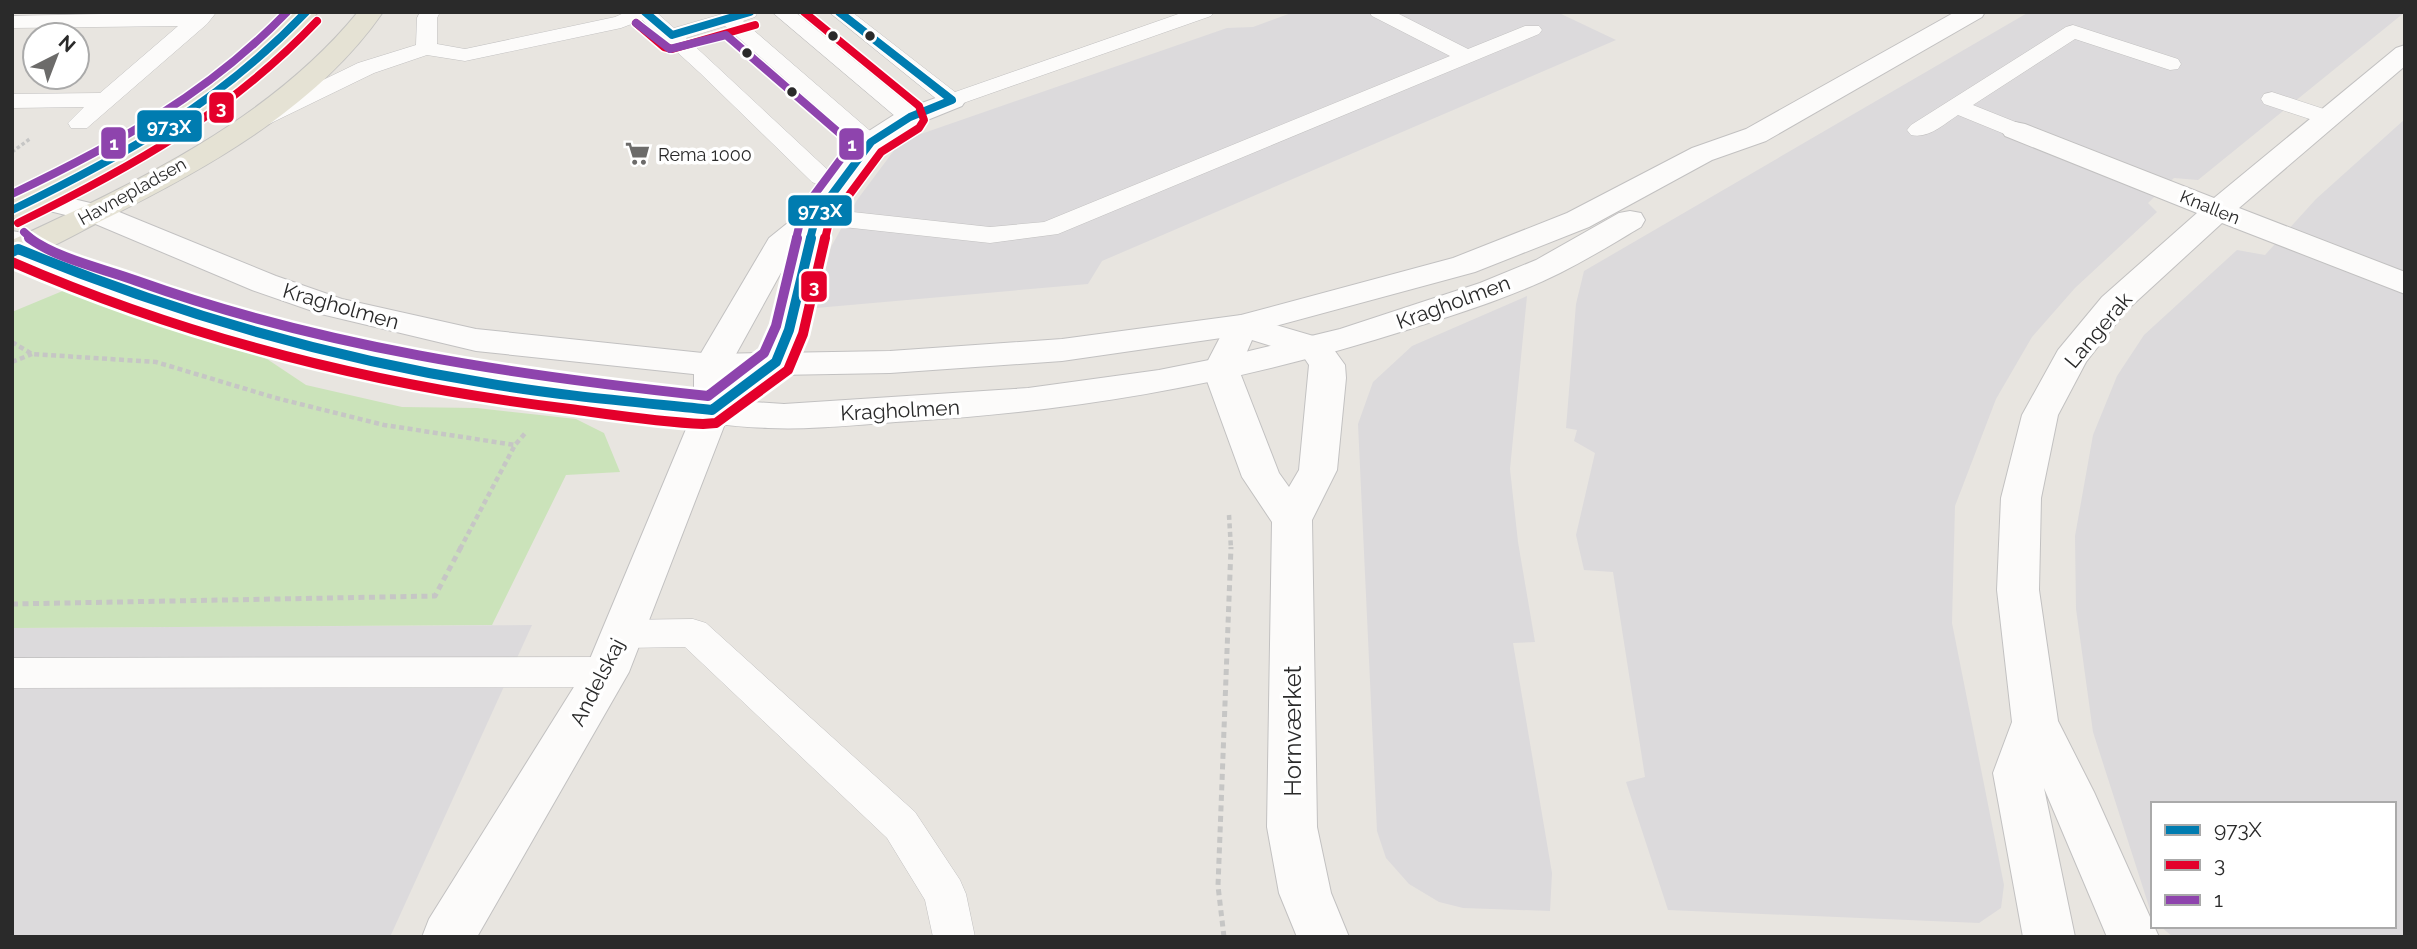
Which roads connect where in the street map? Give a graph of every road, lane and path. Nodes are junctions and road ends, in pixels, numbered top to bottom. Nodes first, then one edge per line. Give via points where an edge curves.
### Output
1 (306, 12) edge
2 (371, 12) edge
3 (430, 12) edge
4 (751, 12) edge
5 (782, 12) edge
6 (839, 12) edge
7 (1205, 12) edge
8 (1379, 12) edge
9 (1973, 12) edge
10 (204, 16) edge
11 (729, 19) junction
12 (12, 22) edge
13 (1532, 30) dead end
14 (672, 35) junction
15 (426, 49) junction
16 (2405, 53) edge
17 (1467, 57) junction
18 (2170, 64) dead end
19 (2272, 99) dead end
20 (106, 100) junction
21 (952, 100) junction
22 (12, 101) edge
23 (1956, 106) junction
24 (910, 117) junction
25 (2328, 118) junction
26 (79, 123) dead end
27 (1919, 130) dead end
28 (2015, 130) joint
29 (234, 132) junction
30 (1756, 135) junction
31 (871, 142) junction
32 (839, 186) junction
33 (24, 204) edge
34 (2218, 210) junction
35 (96, 213) junction
36 (816, 216) junction
37 (14, 247) edge
38 (2405, 284) edge
39 (1242, 325) junction
40 (12, 342) edge
41 (1315, 348) junction
42 (32, 354) junction
43 (12, 362) edge
44 (776, 362) junction
45 (712, 365) junction
46 (1221, 370) junction
47 (712, 410) junction
48 (1229, 511) dead end
49 (1292, 520) junction
50 (12, 604) edge
51 (614, 653) junction
52 (12, 673) edge
53 (2035, 722) junction
54 (448, 937) edge
55 (954, 937) edge
56 (1224, 937) edge
57 (1323, 937) edge
58 (2049, 937) edge
59 (2133, 937) edge

1 - 33 main road, Havnepladsen via 278,44 211,98 131,148
2 - 29 main road, Havnepladsen via 320,69
3 - 15 lane
4 - 11 lane
5 - 24 lane
6 - 21 lane
7 - 21 lane
8 - 17 lane
9 - 30 street, Kragholmen
10 - 12 lane
10 - 20 lane
11 - 14 lane
11 - 31 lane
13 - 17 lane
14 - 15 lane via 645,12 621,22 465,55
14 - 32 lane via 821,177
15 - 29 lane via 366,68
16 - 25 street, Langerak
17 - 36 lane via 1049,229 990,235
18 - 23 lane via 2073,30
19 - 25 lane
20 - 22 lane
20 - 26 lane
21 - 24 street
23 - 27 lane
23 - 28 lane
24 - 31 street
25 - 34 street, Langerak
28 - 34 street, Knallen
29 - 35 main road, Havnepladsen
30 - 39 street, Kragholmen via 1702,154 1578,220 1464,265
30 - 41 street, Kragholmen via 1725,164 1563,260 1469,298
31 - 32 street
32 - 36 street
33 - 35 street, Kragholmen
34 - 38 street, Knallen
34 - 53 street, Langerak via 2114,304 2070,358 2040,415 2021,498 2018,590
35 - 37 main road, Havnepladsen
35 - 45 street, Kragholmen via 264,283 405,325 476,340
36 - 44 street via 789,330
36 - 45 street via 780,245
37 - 47 street, Kragholmen via 58,268 192,316 306,348 555,394
39 - 41 street
39 - 44 street, Kragholmen via 1062,351 890,362
39 - 46 street
40 - 42 path
41 - 46 street, Kragholmen
41 - 49 street, Hornværket via 1327,365 1328,378 1318,471
42 - 43 path
42 - 50 path via 156,362 384,425 515,445 435,596
44 - 45 street, Kragholmen
44 - 47 street
45 - 47 street
46 - 47 street, Kragholmen via 1139,387 965,407 769,416
46 - 49 street via 1261,477
47 - 51 street, Andelskaj
48 - 56 path via 1232,561 1218,886
49 - 57 street, Hornværket via 1292,827 1305,893
51 - 52 lane
51 - 54 street, Andelskaj
51 - 55 lane via 693,633 901,825 944,894
53 - 58 street, Langerak via 2017,773
53 - 59 street, Langerak

